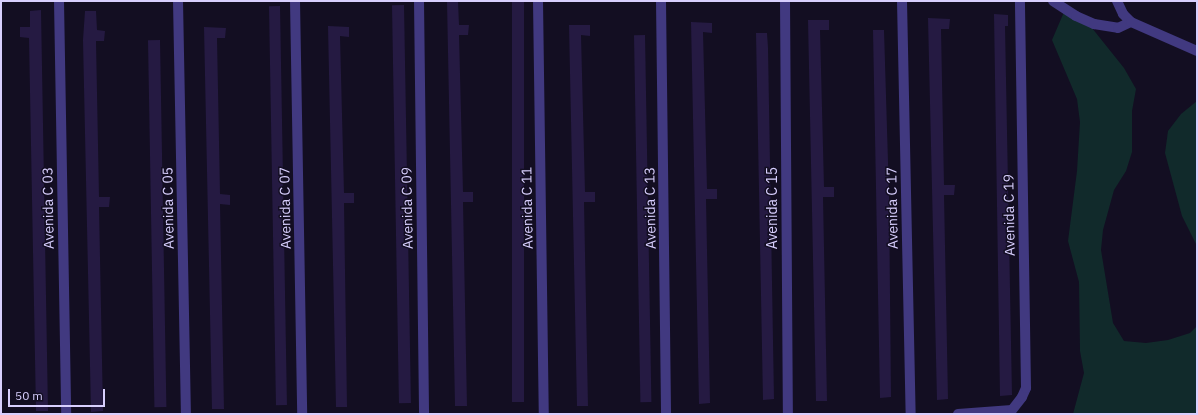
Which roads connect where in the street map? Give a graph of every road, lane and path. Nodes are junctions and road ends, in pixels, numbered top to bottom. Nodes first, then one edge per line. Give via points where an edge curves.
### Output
1 (59, 1) edge
2 (178, 1) edge
3 (295, 1) edge
4 (419, 1) edge
5 (538, 1) edge
6 (662, 1) edge
7 (785, 1) edge
8 (902, 1) edge
9 (1020, 1) edge
10 (1053, 1) edge
11 (1117, 2) edge
12 (1131, 22) junction
13 (1197, 51) edge
14 (66, 414) edge
15 (186, 414) edge
16 (302, 414) edge
17 (424, 414) edge
18 (544, 414) edge
19 (666, 414) edge
20 (788, 414) edge
21 (911, 414) edge
22 (958, 414) edge

1 - 14 street, Avenida C 03
2 - 15 street, Avenida C 05
3 - 16 street, Avenida C 07
4 - 17 street, Avenida C 09
5 - 18 street, Avenida C 11
6 - 19 street, Avenida C 13
7 - 20 street, Avenida C 15
8 - 21 street, Avenida C 17
9 - 22 street, Avenida C 19 via 1026,388 1012,410
10 - 12 street via 1094,24 1118,28
11 - 12 street
12 - 13 street

